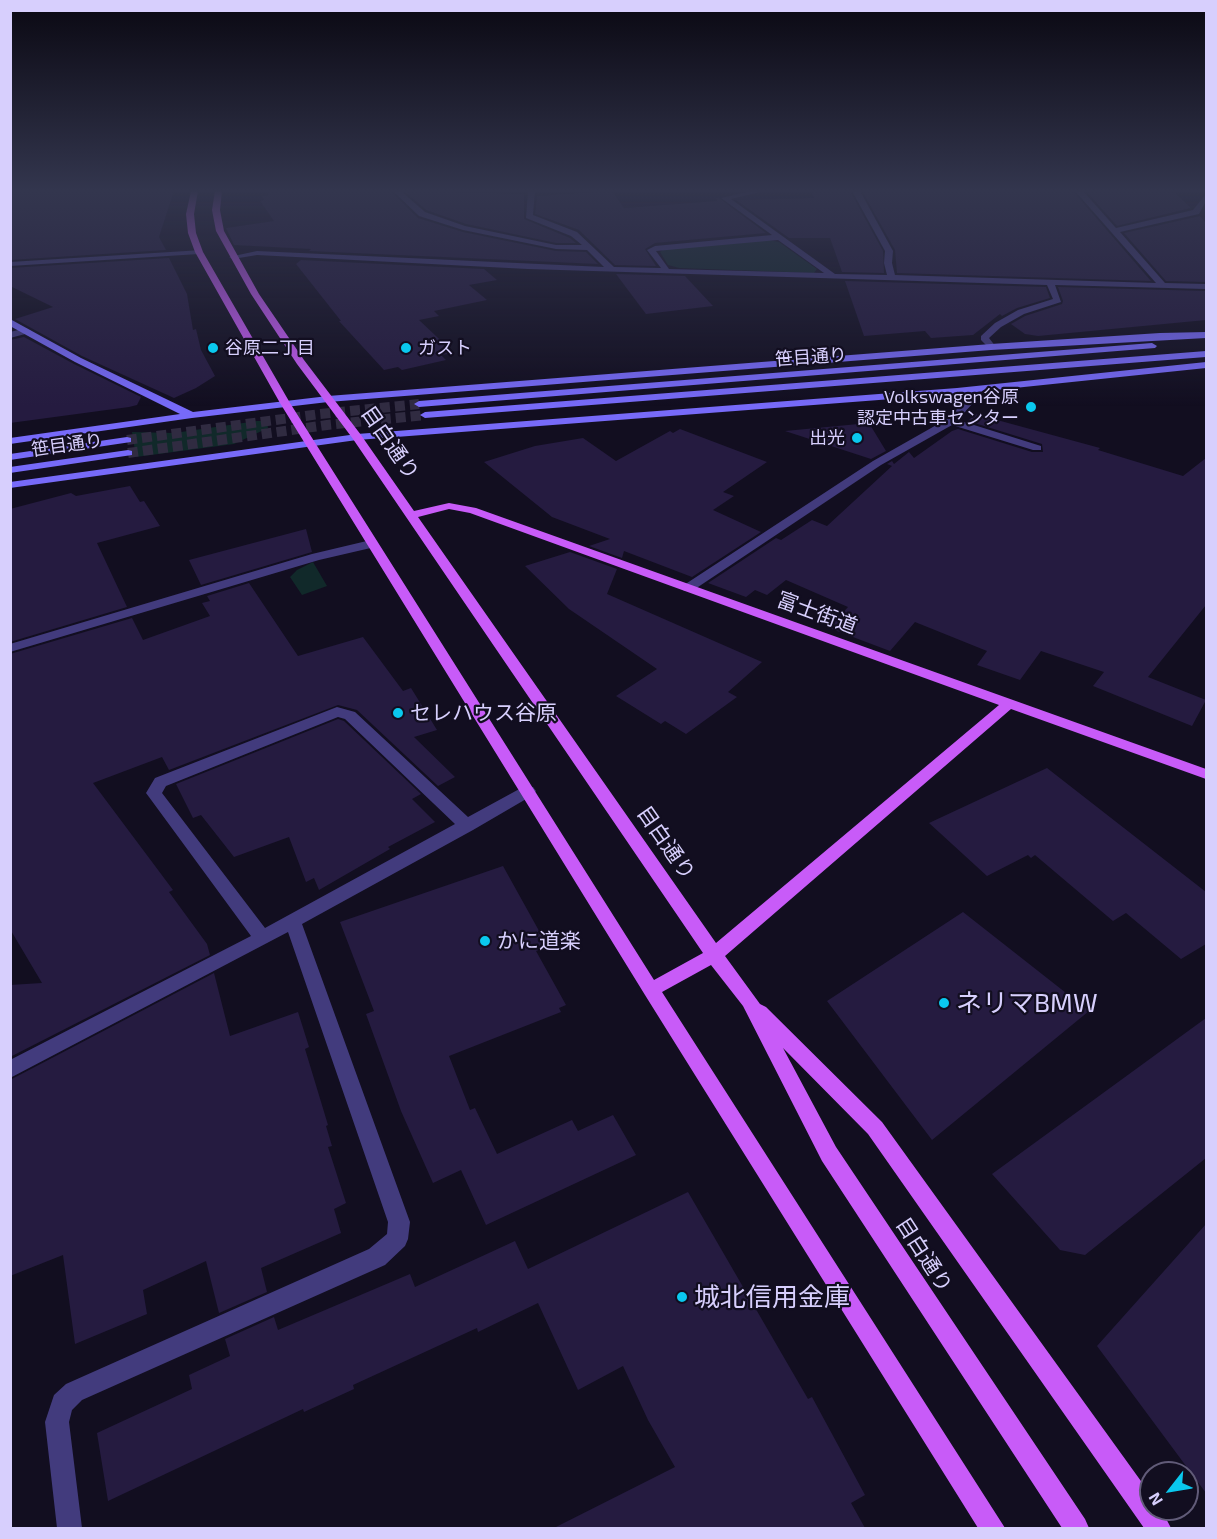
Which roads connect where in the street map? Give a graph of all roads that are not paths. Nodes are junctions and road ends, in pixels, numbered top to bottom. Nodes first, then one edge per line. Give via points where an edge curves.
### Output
1 (29, 263) edge
2 (206, 263) edge
3 (237, 263) edge
4 (466, 263) edge
5 (605, 263) edge
6 (661, 263) edge
7 (815, 263) edge
8 (888, 263) edge
9 (1143, 263) edge
10 (10, 264) edge
11 (612, 269) junction
12 (667, 271) junction
13 (833, 276) junction
14 (892, 279) junction
15 (1050, 283) junction
16 (1163, 286) junction
17 (1206, 287) edge
18 (10, 322) edge
19 (26, 331) junction
20 (10, 335) edge
21 (1206, 335) edge
22 (1206, 342) edge
23 (991, 347) junction
24 (1206, 354) edge
25 (1206, 365) edge
26 (957, 391) junction
27 (328, 399) junction
28 (285, 403) junction
29 (419, 404) tunnel mouth
30 (192, 415) junction
31 (425, 415) tunnel mouth
32 (951, 422) junction
33 (357, 437) junction
34 (128, 440) tunnel mouth
35 (10, 441) edge
36 (309, 442) junction
37 (1037, 448) dead end
38 (128, 453) tunnel mouth
39 (10, 457) edge
40 (10, 470) edge
41 (10, 484) edge
42 (411, 515) junction
43 (371, 544) junction
44 (688, 588) junction
45 (10, 648) edge
46 (1008, 704) junction
47 (1206, 774) edge
48 (528, 791) junction
49 (467, 826) junction
50 (293, 921) junction
51 (262, 938) junction
52 (714, 955) junction
53 (651, 990) junction
54 (749, 1001) junction
55 (10, 1070) edge
56 (69, 1528) edge
57 (992, 1528) edge
58 (1076, 1528) edge
59 (1159, 1528) edge

1 - 10 street
2 - 28 main road
3 - 27 main road, 目白通り via 292,351
4 - 11 street
5 - 11 street
6 - 12 street
7 - 13 street
8 - 14 street
9 - 16 street
11 - 12 street
12 - 13 street
13 - 14 street
14 - 15 street
15 - 16 street
15 - 23 street via 1058,300 1021,312 998,325 984,338
16 - 17 street
18 - 19 main road
19 - 20 street
19 - 30 main road
21 - 23 main road
22 - 29 main road, 笹目通り
23 - 27 main road
24 - 31 main road, 笹目通り
25 - 26 main road
26 - 32 street via 968,404
26 - 33 main road
27 - 28 main road
27 - 33 main road, 目白通り
28 - 30 main road
28 - 36 main road
30 - 35 main road
32 - 37 street
32 - 44 street via 877,464
33 - 36 main road
33 - 42 main road, 目白通り
34 - 39 main road, 笹目通り
36 - 41 main road
36 - 43 main road
38 - 40 main road, 笹目通り
42 - 44 main road, 富士街道 via 449,506 472,510
42 - 52 main road, 目白通り
43 - 45 street
43 - 48 main road
44 - 46 main road, 富士街道
46 - 47 main road, 富士街道
46 - 52 main road
48 - 49 street
48 - 53 main road
49 - 50 street
49 - 51 street via 350,715 337,712 160,782 154,793
50 - 51 street
50 - 56 street via 399,1222 397,1239 378,1257 74,1392 62,1403 57,1422
51 - 55 street
52 - 53 main road
52 - 54 main road, 目白通り
53 - 57 main road
54 - 58 main road, 目白通り via 829,1154
54 - 59 main road via 875,1128

